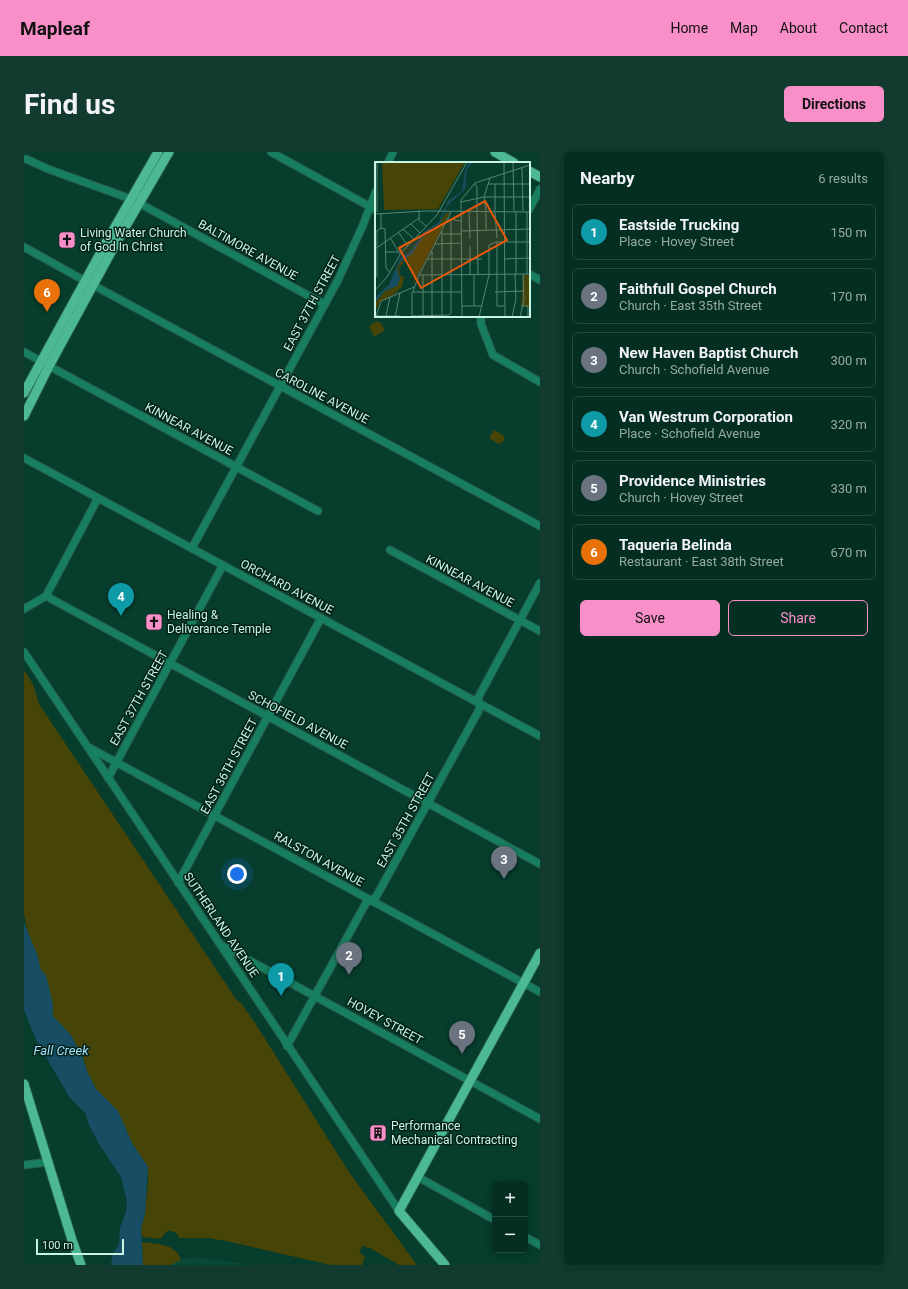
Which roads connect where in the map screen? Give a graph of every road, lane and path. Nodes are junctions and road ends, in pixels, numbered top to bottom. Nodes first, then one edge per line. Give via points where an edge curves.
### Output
1 (158, 152) edge
2 (169, 152) edge
3 (271, 152) edge
4 (393, 152) edge
5 (494, 152) edge
6 (24, 158) edge
7 (388, 162) edge
8 (512, 162) edge
9 (530, 172) edge
10 (540, 177) edge
11 (540, 189) edge
12 (375, 197) edge
13 (135, 201) junction
14 (373, 208) edge
15 (530, 208) edge
16 (24, 247) edge
17 (530, 275) edge
18 (540, 280) edge
19 (89, 283) junction
20 (325, 304) junction
21 (481, 317) edge
22 (24, 352) edge
23 (45, 364) junction
24 (540, 382) edge
25 (281, 386) junction
26 (24, 393) edge
27 (24, 416) edge
28 (24, 458) edge
29 (236, 467) junction
30 (98, 498) junction
31 (318, 511) dead end
32 (540, 526) edge
33 (192, 548) junction
34 (390, 550) dead end
35 (223, 565) junction
36 (540, 583) edge
37 (46, 596) junction
38 (24, 609) edge
39 (321, 618) junction
40 (520, 620) junction
41 (540, 631) edge
42 (24, 652) edge
43 (171, 664) junction
44 (479, 703) junction
45 (268, 716) junction
46 (540, 736) edge
47 (87, 747) junction
48 (117, 762) junction
49 (108, 778) junction
50 (428, 803) junction
51 (215, 815) junction
52 (540, 864) edge
53 (178, 883) junction
54 (372, 900) junction
55 (218, 943) junction
56 (540, 954) edge
57 (524, 983) junction
58 (540, 992) edge
59 (314, 995) junction
60 (287, 1046) junction
61 (471, 1081) junction
62 (24, 1084) edge
63 (540, 1119) edge
64 (49, 1162) junction
65 (24, 1165) edge
66 (418, 1177) junction
67 (399, 1211) junction
68 (492, 1218) edge
69 (528, 1239) edge
70 (540, 1245) edge
71 (81, 1265) edge
72 (445, 1265) edge

1 - 13 main road
2 - 13 main road
3 - 14 street
4 - 7 street
5 - 8 main road
6 - 13 street, BALTIMORE AVENUE
9 - 10 main road
11 - 15 street
12 - 14 street, EAST 37TH STREET
13 - 19 main road
13 - 20 street, BALTIMORE AVENUE
14 - 20 street, EAST 37TH STREET
16 - 19 street, CAROLINE AVENUE
17 - 18 street
19 - 23 main road
19 - 25 street, CAROLINE AVENUE
20 - 25 street, EAST 37TH STREET
21 - 24 street via 487,343 496,358
22 - 23 street, KINNEAR AVENUE
23 - 26 main road
23 - 27 main road
23 - 29 street, KINNEAR AVENUE
25 - 29 street, EAST 37TH STREET
25 - 32 street, CAROLINE AVENUE
28 - 30 street, ORCHARD AVENUE
29 - 31 street, KINNEAR AVENUE
29 - 33 street, EAST 37TH STREET
30 - 33 street, ORCHARD AVENUE
30 - 37 street
33 - 35 street, ORCHARD AVENUE
34 - 40 street, KINNEAR AVENUE
35 - 39 street, ORCHARD AVENUE
35 - 43 street, EAST 37TH STREET
36 - 40 street, EAST 35TH STREET
37 - 38 street
37 - 43 street, SCHOFIELD AVENUE
39 - 44 street, ORCHARD AVENUE
39 - 45 street, EAST 36TH STREET
40 - 41 street, KINNEAR AVENUE
40 - 44 street, EAST 35TH STREET via 479,696
42 - 47 street, SUTHERLAND AVENUE
43 - 45 street, SCHOFIELD AVENUE
43 - 48 street, EAST 37TH STREET
44 - 46 street, ORCHARD AVENUE
44 - 50 street, EAST 35TH STREET via 478,711
45 - 50 street, SCHOFIELD AVENUE
45 - 51 street, EAST 36TH STREET
47 - 48 street, RALSTON AVENUE
47 - 49 street, SUTHERLAND AVENUE
48 - 49 street, EAST 37TH STREET
48 - 51 street, RALSTON AVENUE
49 - 53 street, SUTHERLAND AVENUE
50 - 52 street, SCHOFIELD AVENUE
50 - 54 street, EAST 35TH STREET
51 - 53 street, EAST 36TH STREET
51 - 54 street, RALSTON AVENUE
53 - 55 street, SUTHERLAND AVENUE
54 - 57 street, RALSTON AVENUE
54 - 59 street, EAST 35TH STREET via 366,903
55 - 59 street, HOVEY STREET
55 - 60 street, SUTHERLAND AVENUE
56 - 57 main road
57 - 58 street, RALSTON AVENUE
57 - 61 main road
59 - 60 street, EAST 35TH STREET
59 - 61 street, HOVEY STREET
60 - 67 street, SUTHERLAND AVENUE
61 - 63 street, HOVEY STREET
61 - 66 main road
62 - 64 main road
64 - 65 street
64 - 71 main road
66 - 67 main road
66 - 68 street
67 - 72 main road, SUTHERLAND AVENUE
69 - 70 street

